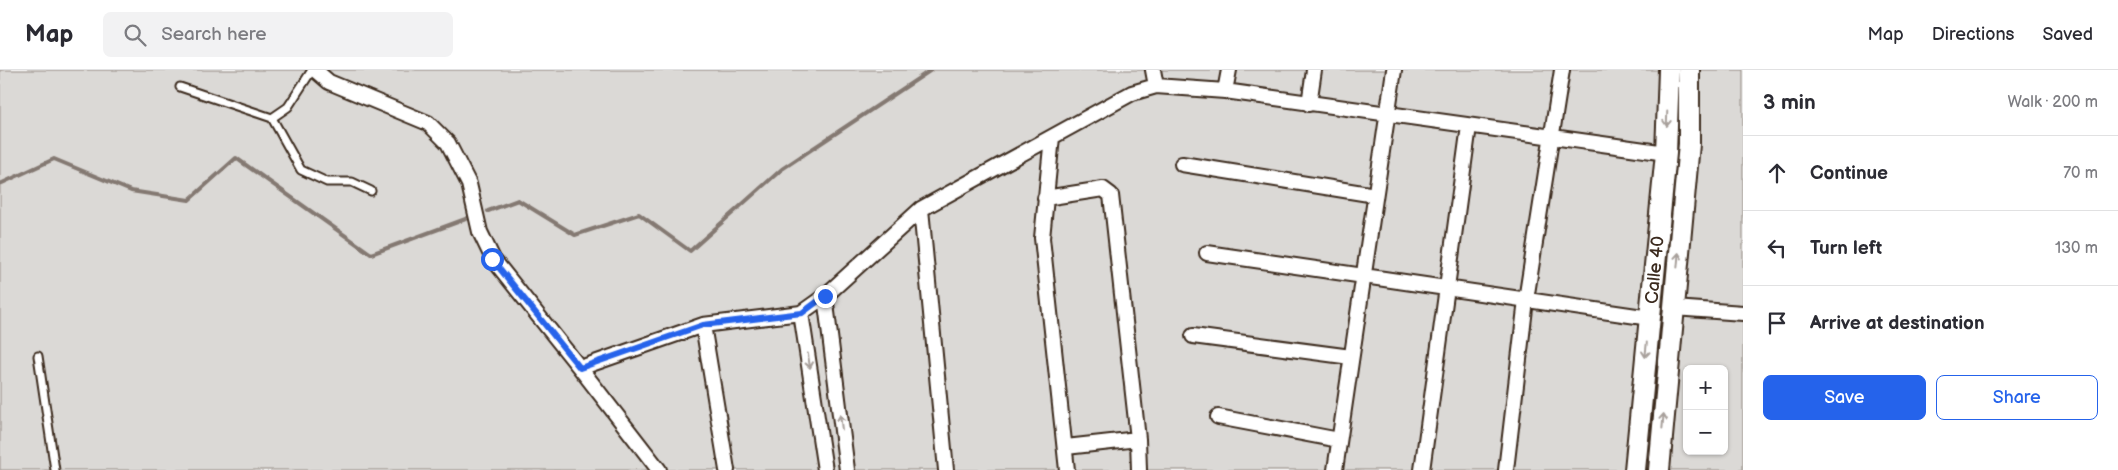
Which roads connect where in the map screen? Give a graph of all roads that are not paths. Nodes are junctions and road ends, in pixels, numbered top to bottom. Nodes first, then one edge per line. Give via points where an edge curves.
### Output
1 (314, 70) edge
2 (1154, 70) edge
3 (1229, 70) edge
4 (1314, 70) edge
5 (1394, 70) edge
6 (1562, 70) edge
7 (1669, 70) edge
8 (1689, 70) edge
9 (1156, 86) junction
10 (180, 87) dead end
11 (1225, 91) junction
12 (1309, 104) junction
13 (1387, 115) junction
14 (272, 118) junction
15 (1468, 126) junction
16 (1052, 137) junction
17 (1552, 138) junction
18 (1666, 153) junction
19 (1182, 164) dead end
20 (371, 191) dead end
21 (1375, 195) junction
22 (1045, 198) junction
23 (921, 209) junction
24 (1207, 253) dead end
25 (1363, 275) junction
26 (1447, 288) junction
27 (825, 296) junction
28 (1526, 300) junction
29 (1674, 308) junction
30 (802, 313) junction
31 (1743, 314) edge
32 (1650, 318) junction
33 (703, 325) junction
34 (1194, 336) dead end
35 (38, 356) dead end
36 (1351, 356) junction
37 (580, 368) junction
38 (1218, 417) dead end
39 (1138, 439) junction
40 (1339, 440) junction
41 (1066, 447) junction
42 (55, 470) edge
43 (659, 470) edge
44 (727, 470) edge
45 (825, 470) edge
46 (847, 470) edge
47 (946, 470) edge
48 (1067, 470) edge
49 (1139, 470) edge
50 (1335, 470) edge
51 (1422, 470) edge
52 (1506, 470) edge
53 (1635, 470) edge
54 (1659, 470) edge

1 - 14 lane via 288,107
1 - 37 street via 329,82 428,123 448,143 469,184 480,232 492,259
2 - 9 street
3 - 11 street
4 - 12 street
5 - 13 street
6 - 17 street
7 -> 18 main road, Calle 40
29 -> 8 main road, Calle 40 via 1689,144
9 - 11 street
9 - 16 street via 1132,93
10 - 14 lane
11 - 12 street
12 - 13 street
13 - 15 street
13 - 21 street
14 - 20 lane via 301,170 327,182 352,182
15 - 17 street
15 - 26 street
16 - 22 street
16 - 23 street
17 - 18 street
17 - 28 street
18 - 32 main road, Calle 40
19 - 21 street
21 - 25 street
22 - 39 street via 1103,189 1111,195
22 - 41 street via 1042,238
23 - 27 street
23 - 47 street
24 - 25 street
25 - 26 street
25 - 36 street
26 - 28 street
26 - 51 street
27 - 30 street
46 -> 27 street
28 - 32 street
28 - 52 street
29 - 31 street
54 -> 29 main road, Calle 40
30 - 33 street
30 -> 45 street
32 -> 53 main road, Calle 40
33 - 37 street
33 - 44 street
34 - 36 street
35 - 42 lane
36 - 40 street
37 - 43 street
38 - 40 street
39 - 41 street
39 - 49 street
40 - 50 street
41 - 48 street

